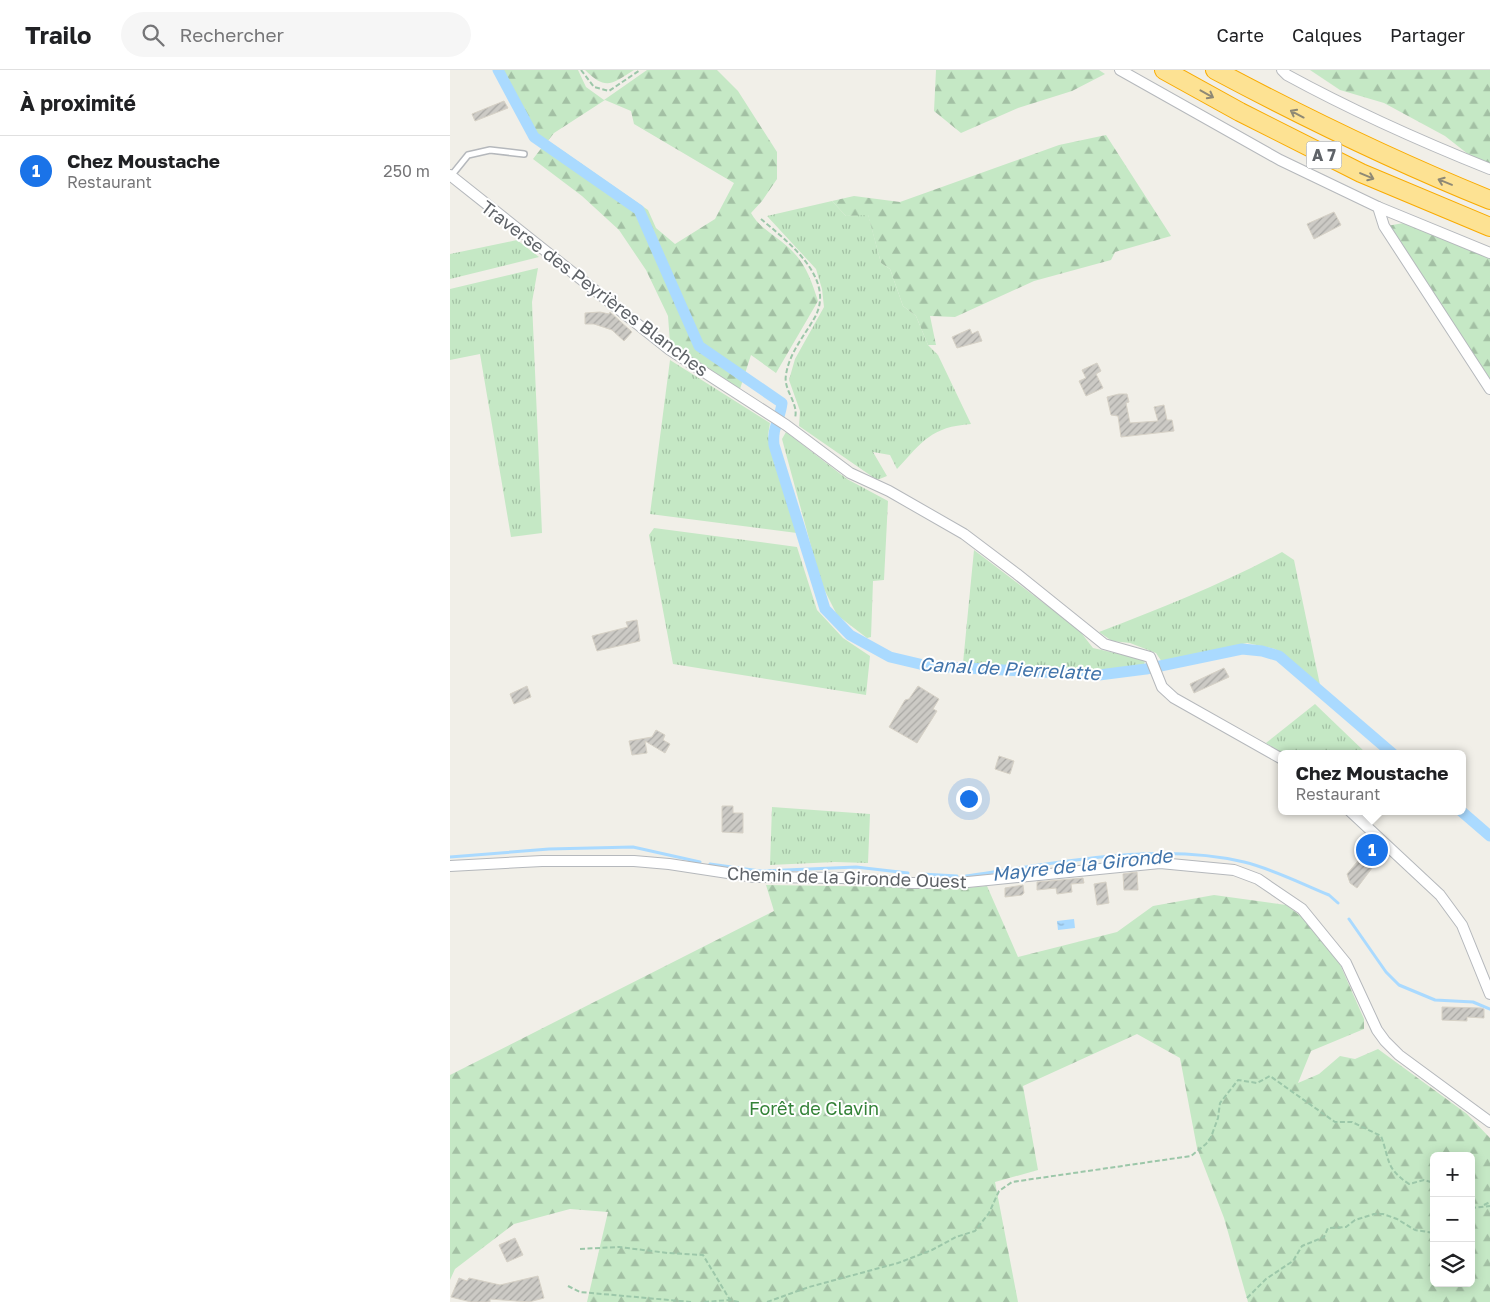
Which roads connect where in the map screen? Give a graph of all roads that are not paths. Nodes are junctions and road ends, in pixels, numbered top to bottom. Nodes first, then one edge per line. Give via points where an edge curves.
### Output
1 (1120, 70) edge
2 (1164, 70) edge
3 (1214, 70) edge
4 (1282, 70) edge
5 (524, 154) dead end
6 (1490, 169) edge
7 (450, 176) edge
8 (1490, 200) edge
9 (1378, 208) junction
10 (1490, 227) edge
11 (1490, 253) edge
12 (1490, 389) edge
13 (1278, 758) edge
14 (1354, 815) edge
15 (450, 866) edge
16 (1490, 994) edge
17 (1490, 1122) edge

1 - 9 street via 1280,160
2 -> 10 highway, A 7 via 1361,173
8 -> 3 highway, A 7 via 1307,119
4 - 6 street via 1343,106
5 - 7 lane via 490,150 468,155
7 - 13 street, Traverse des Peyrières Blanches via 670,350 788,427 850,473 889,491 964,534 1104,644 1150,657 1162,687 1174,698
9 - 11 street
9 - 12 street via 1384,226
14 - 16 street via 1440,895 1462,925
15 - 17 street, Chemin de la Gironde Ouest via 634,861 754,878 842,878 912,883 958,882 1160,863 1234,870 1258,878 1302,909 1346,963 1385,1041 1399,1055

